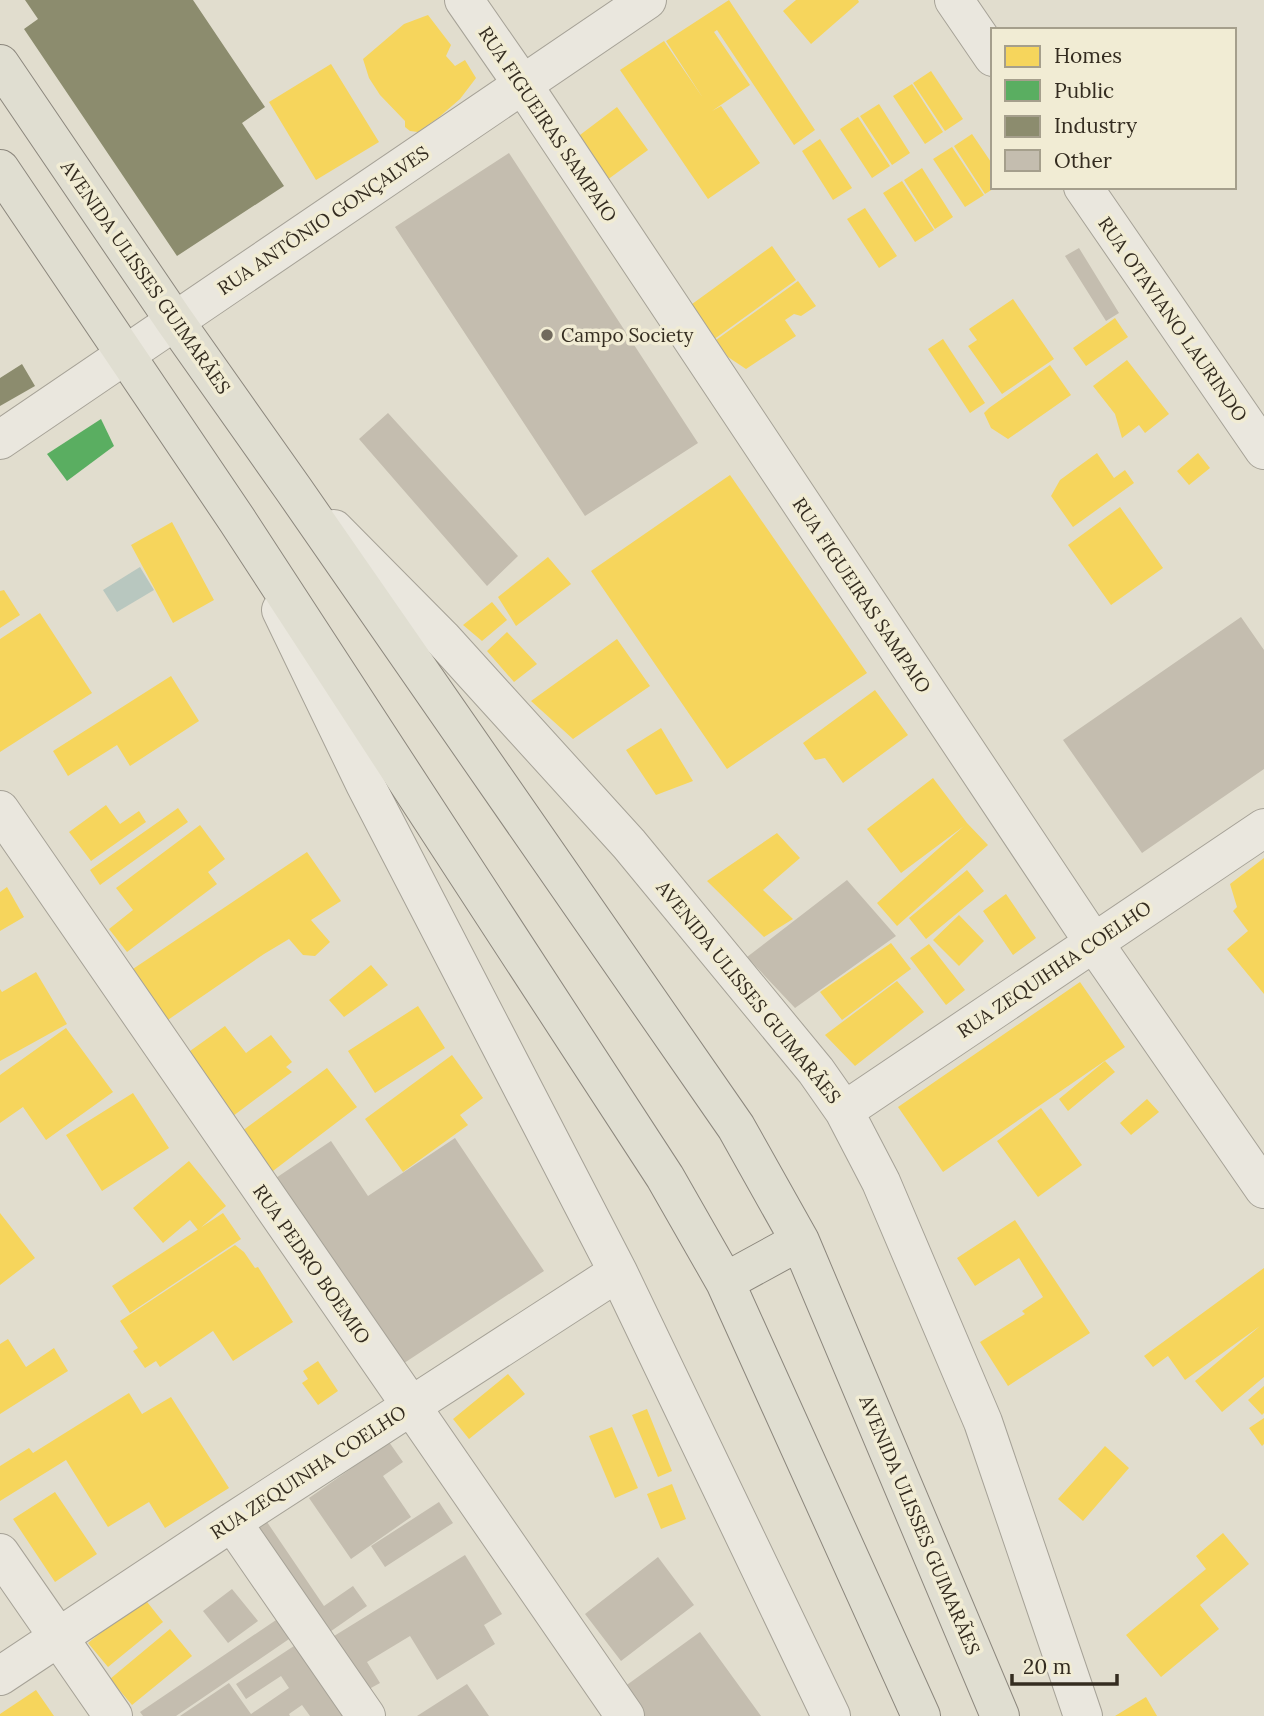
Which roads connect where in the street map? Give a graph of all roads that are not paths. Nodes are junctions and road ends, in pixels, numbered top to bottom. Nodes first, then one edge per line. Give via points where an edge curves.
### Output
1 (464, 0) edge
2 (648, 0) edge
3 (954, 0) edge
4 (991, 54) edge
5 (0, 64) edge
6 (523, 85) junction
7 (0, 169) edge
8 (1084, 189) edge
9 (174, 320) junction
10 (124, 356) junction
11 (0, 440) edge
12 (1264, 450) edge
13 (294, 490) junction
14 (237, 520) junction
15 (0, 810) edge
16 (1264, 828) edge
17 (1094, 943) junction
18 (844, 1111) junction
19 (1264, 1189) edge
20 (800, 1241) junction
21 (618, 1272) junction
22 (725, 1282) junction
23 (410, 1406) junction
24 (232, 1522) junction
25 (0, 1553) edge
26 (57, 1637) junction
27 (0, 1676) edge
28 (113, 1716) edge
29 (366, 1716) edge
30 (625, 1716) edge
31 (831, 1716) edge
32 (921, 1716) edge
33 (1000, 1716) edge
34 (1083, 1716) edge

1 - 6 street, RUA FIGUEIRAS SAMPAIO
2 - 6 street, RUA ANTÔNIO GONÇALVES
3 - 4 street
5 - 9 main road, AVENIDA ULISSES GUIMARÃES
6 - 9 street, RUA ANTÔNIO GONÇALVES
6 - 17 street, RUA FIGUEIRAS SAMPAIO
7 - 10 main road
8 - 12 street, RUA OTAVIANO LAURINDO
9 - 10 street, RUA ANTÔNIO GONÇALVES
9 - 13 main road, AVENIDA ULISSES GUIMARÃES
10 - 11 street, RUA ANTÔNIO GONÇALVES
10 - 14 main road
13 - 18 street, AVENIDA ULISSES GUIMARÃES via 442,638 629,844
13 - 20 main road, AVENIDA ULISSES GUIMARÃES via 736,1127
14 - 21 street via 365,784
14 - 22 main road via 665,1177
15 - 23 street, RUA PEDRO BOEMIO
16 - 17 street, RUA ZEQUIHHA COELHO
17 - 18 street, RUA ZEQUIHHA COELHO
17 - 19 street, RUA FIGUEIRAS SAMPAIO
18 - 34 street, AVENIDA ULISSES GUIMARÃES via 881,1182 983,1422
20 - 22 main road
20 - 33 main road, AVENIDA ULISSES GUIMARÃES
21 - 23 street, RUA ZEQUINHA COELHO
21 - 31 street
22 - 32 main road
23 - 24 street, RUA ZEQUINHA COELHO
23 - 30 street, RUA PEDRO BOEMIO
24 - 26 street, RUA ZEQUINHA COELHO
24 - 29 street
25 - 26 street
26 - 27 street, RUA ZEQUINHA COELHO
26 - 28 street

